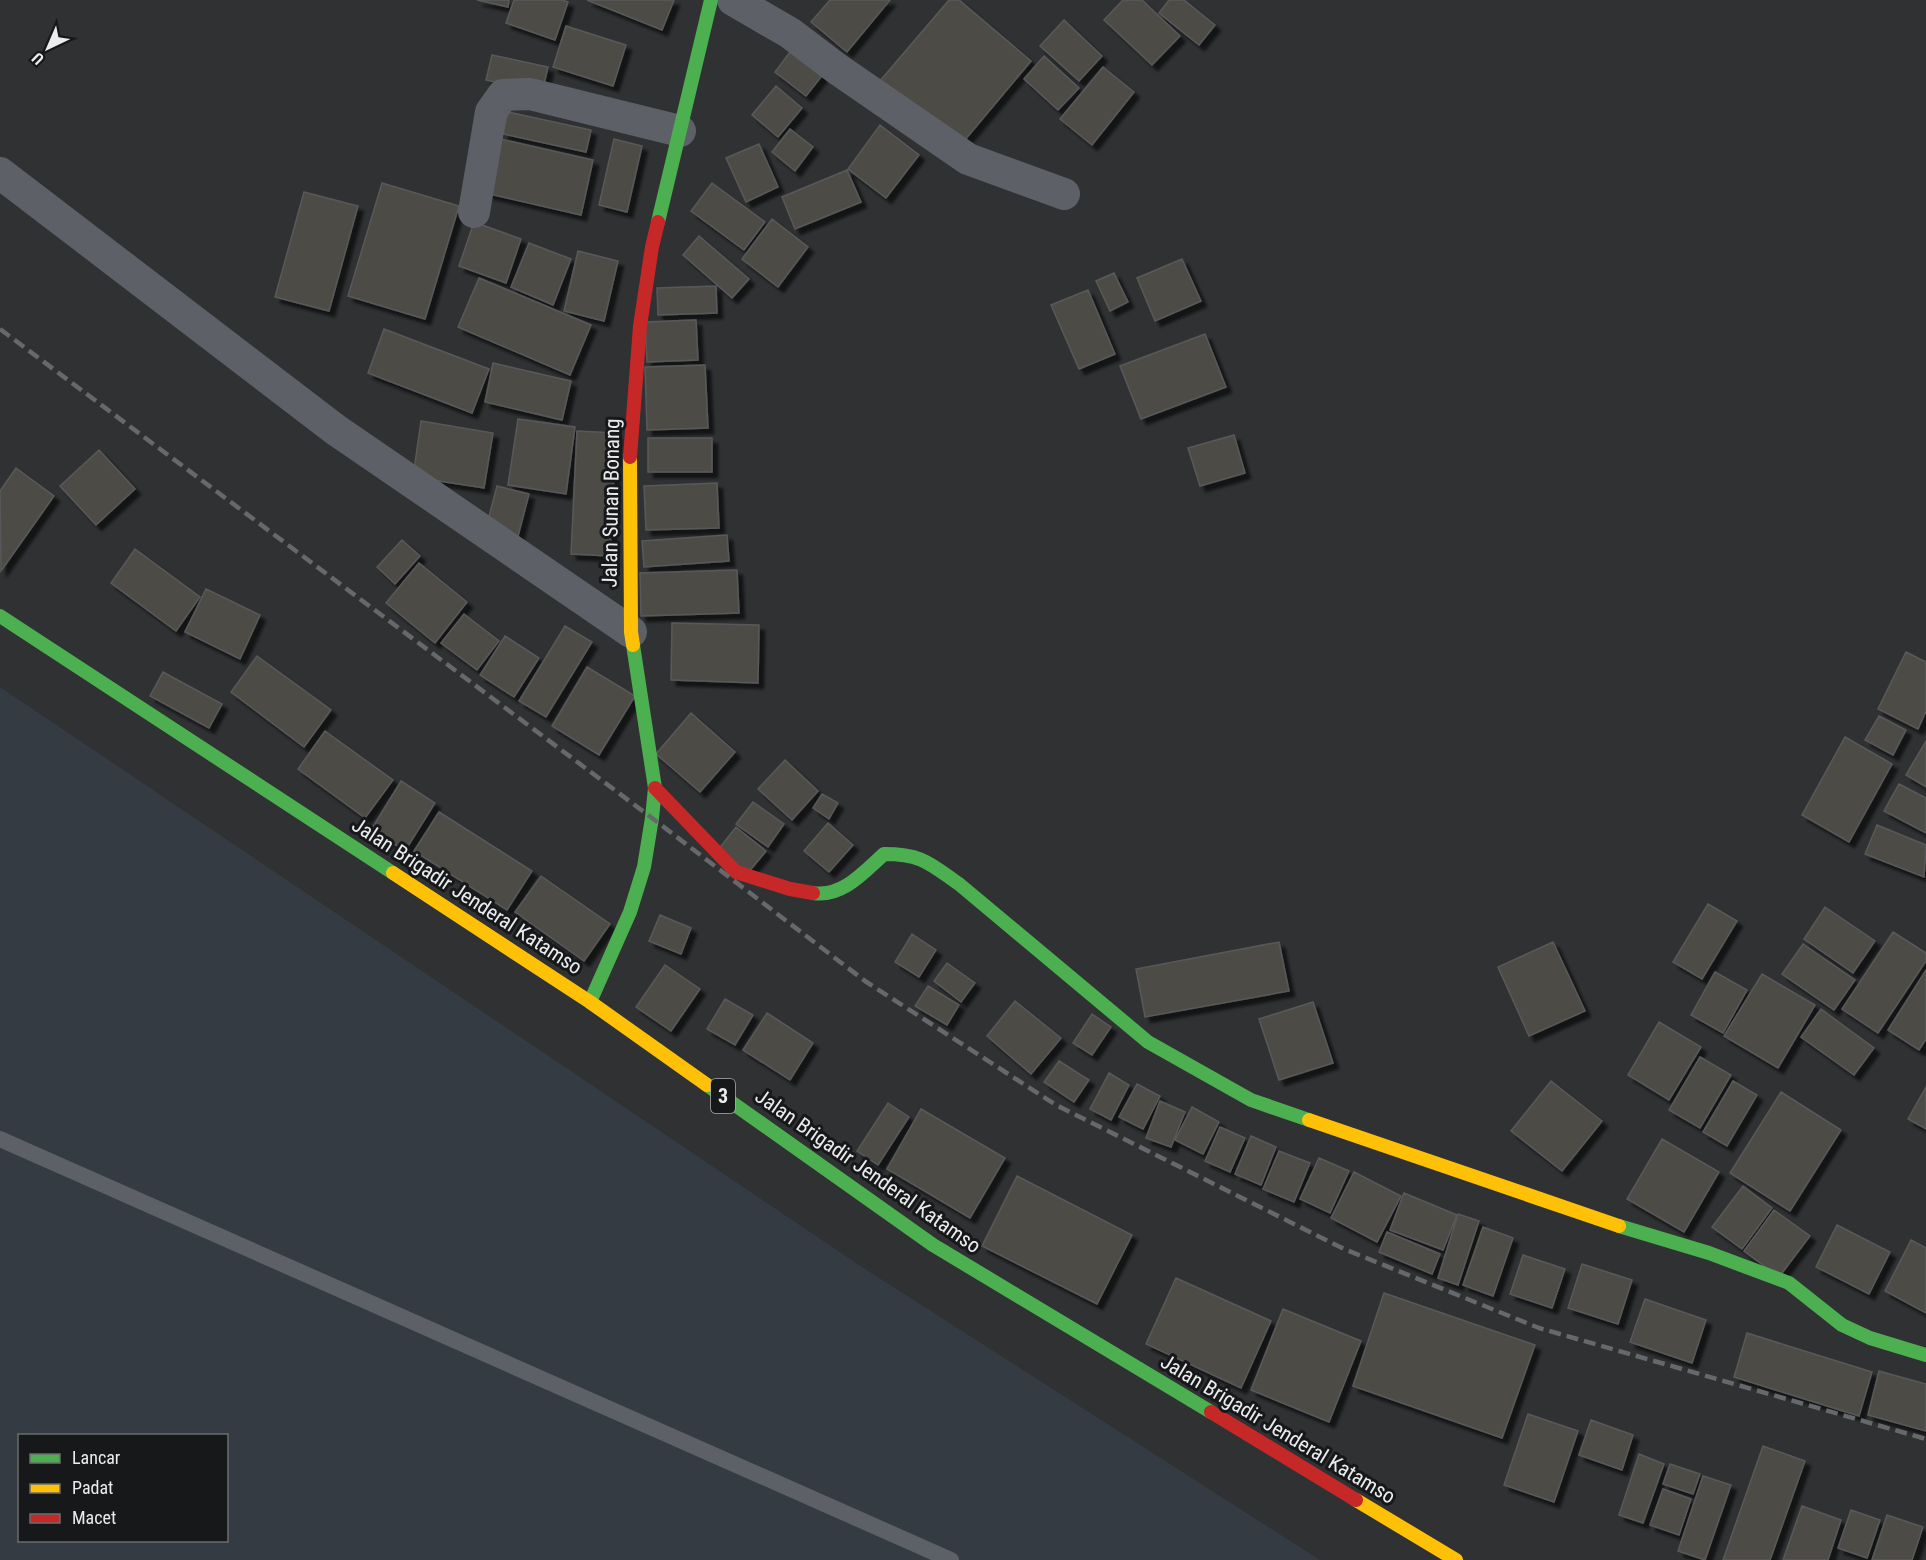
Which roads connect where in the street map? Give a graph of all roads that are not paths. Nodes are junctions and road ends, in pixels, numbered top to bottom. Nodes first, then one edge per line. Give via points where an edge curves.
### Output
1 (711, 0) edge
2 (733, 0) edge
3 (680, 131) junction
4 (0, 172) edge
5 (1064, 195) dead end
6 (474, 212) dead end
7 (0, 616) edge
8 (631, 632) junction
9 (655, 788) junction
10 (590, 1002) junction
11 (0, 1139) edge
12 (1926, 1355) edge
13 (951, 1560) edge
14 (1456, 1560) edge

1 - 3 main road, Jalan Sunan Bonang
2 - 5 street via 790,33 968,159
3 - 6 street via 530,94 503,95 491,112
3 - 8 main road, Jalan Sunan Bonang via 652,247 640,326 630,448
4 - 8 street via 336,430
7 - 10 main road, Jalan Brigadir Jenderal Katamso / 3
8 - 9 main road, Jalan Sunan Bonang
9 - 10 main road, Jalan Sunan Bonang via 644,867 630,912
9 - 12 main road via 736,872 790,889 825,895 850,884 884,854 907,854 926,861 959,884 1148,1042 1251,1100 1779,1279 1842,1325
10 - 14 main road, Jalan Brigadir Jenderal Katamso / 3 via 933,1245
11 - 13 lane

